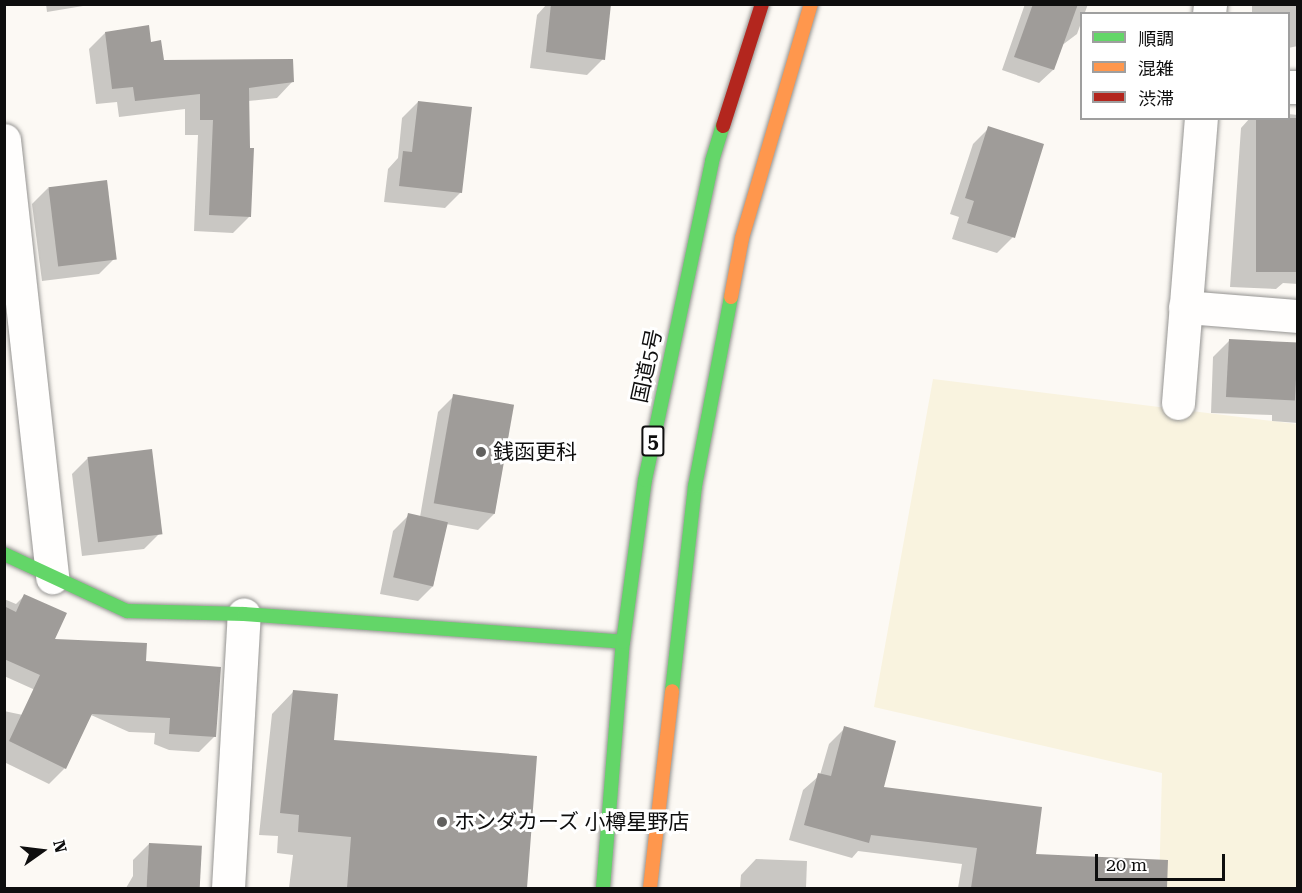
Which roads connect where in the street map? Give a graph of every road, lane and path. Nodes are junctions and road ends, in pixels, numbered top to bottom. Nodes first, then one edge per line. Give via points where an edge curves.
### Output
1 (762, 4) edge
2 (811, 4) edge
3 (1201, 120) edge
4 (4, 140) edge
5 (1185, 307) junction
6 (1298, 316) edge
7 (1178, 403) dead end
8 (4, 554) edge
9 (52, 577) junction
10 (244, 614) junction
11 (623, 642) junction
12 (228, 888) edge
13 (603, 888) edge
14 (650, 888) edge

1 - 11 main road, 国道5号 / 5 via 712,161 645,480
2 - 14 main road via 742,238 695,486
3 - 5 street
4 - 9 street
5 - 6 street
5 - 7 street
8 - 9 main road
9 - 10 main road via 127,611
10 - 11 main road
10 - 12 street
11 - 13 main road, 国道5号 / 5

